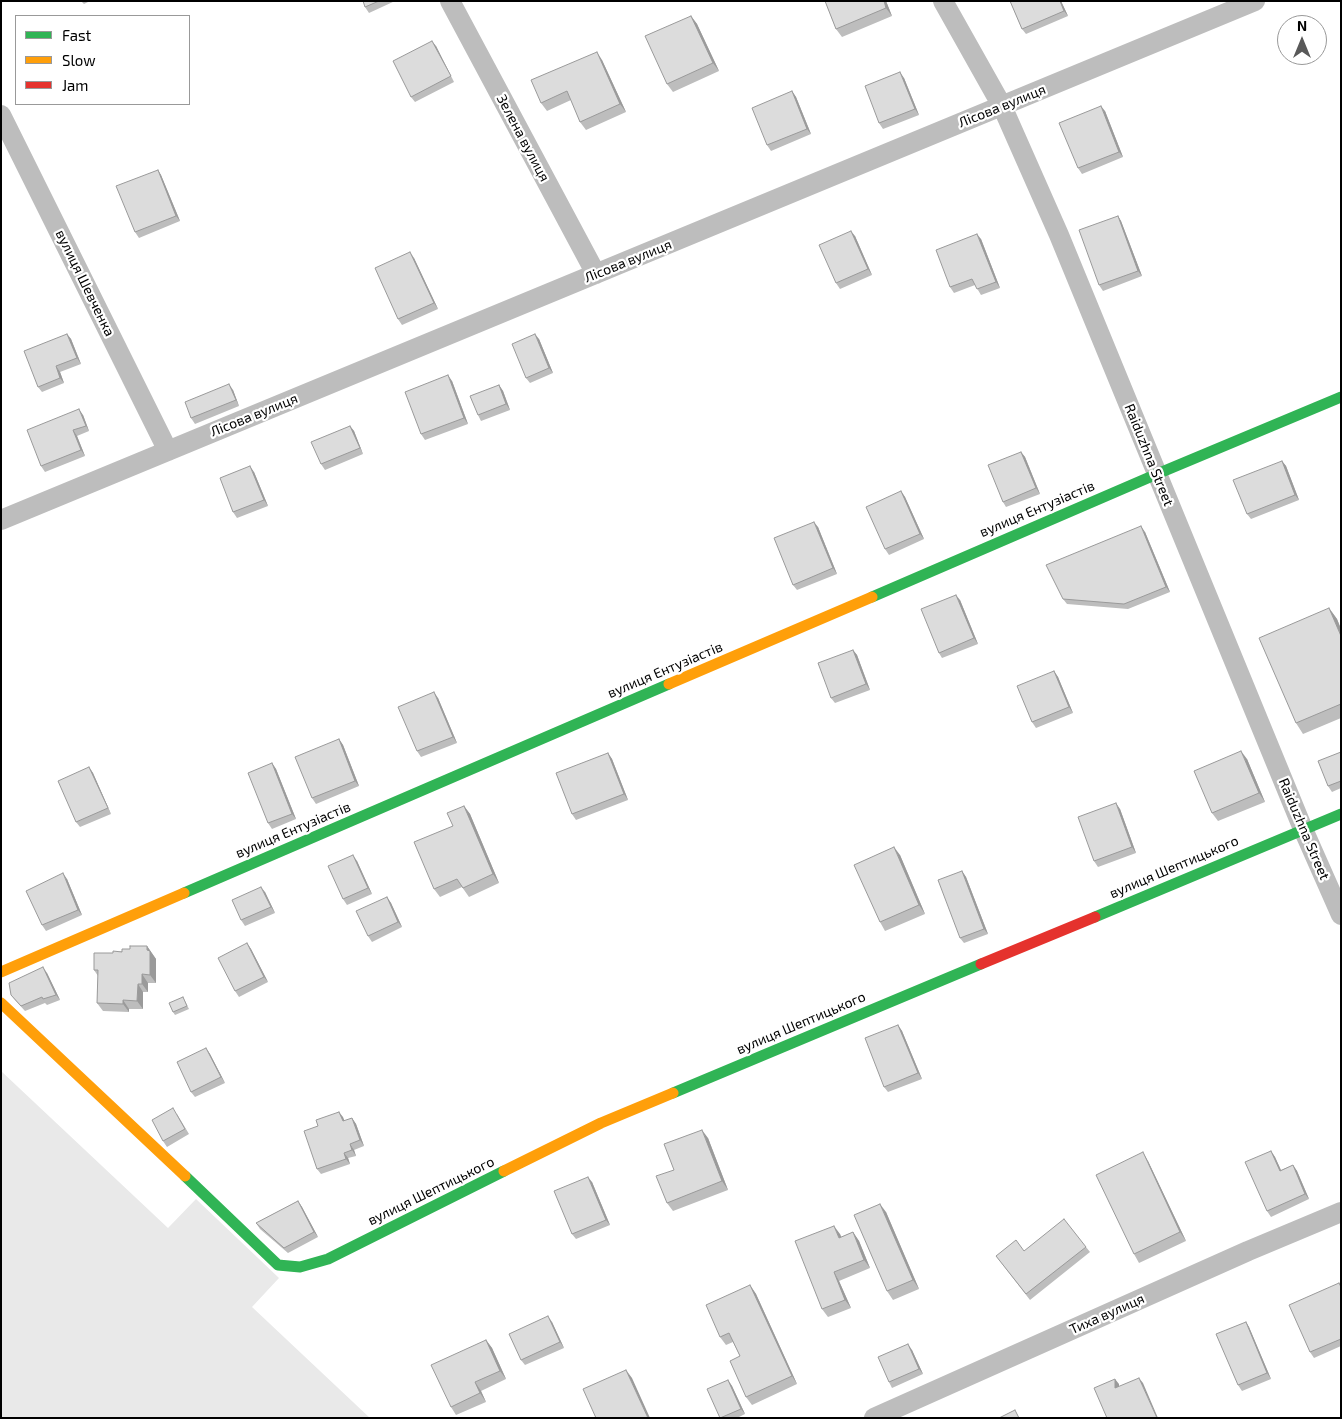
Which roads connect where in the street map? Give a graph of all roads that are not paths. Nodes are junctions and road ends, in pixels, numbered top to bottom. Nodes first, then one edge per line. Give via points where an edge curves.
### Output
1 (450, 1) edge
2 (943, 1) edge
3 (1255, 1) edge
4 (1002, 106) junction
5 (1, 115) edge
6 (596, 274) junction
7 (1341, 397) edge
8 (168, 451) junction
9 (1157, 474) junction
10 (1, 520) edge
11 (1341, 814) edge
12 (1304, 830) junction
13 (1341, 915) edge
14 (1, 972) edge
15 (1, 1003) edge
16 (1341, 1212) edge
17 (874, 1418) edge

1 - 6 street, Зелена вулиця
2 - 4 street, Raiduzhna Street
3 - 4 street, Лісова вулиця
4 - 6 street, Лісова вулиця
4 - 9 street, Raiduzhna Street
5 - 8 street, вулиця Шевченка
6 - 8 street, Лісова вулиця
7 - 9 street, вулиця Ентузіастів
8 - 10 street, Лісова вулиця
9 - 12 street, Raiduzhna Street
9 - 14 street, вулиця Ентузіастів
11 - 12 street, вулиця Шептицького
12 - 13 street, Raiduzhna Street
12 - 15 street, вулиця Шептицького via 601,1123 328,1259 300,1267 278,1265
16 - 17 street, Тиха вулиця

